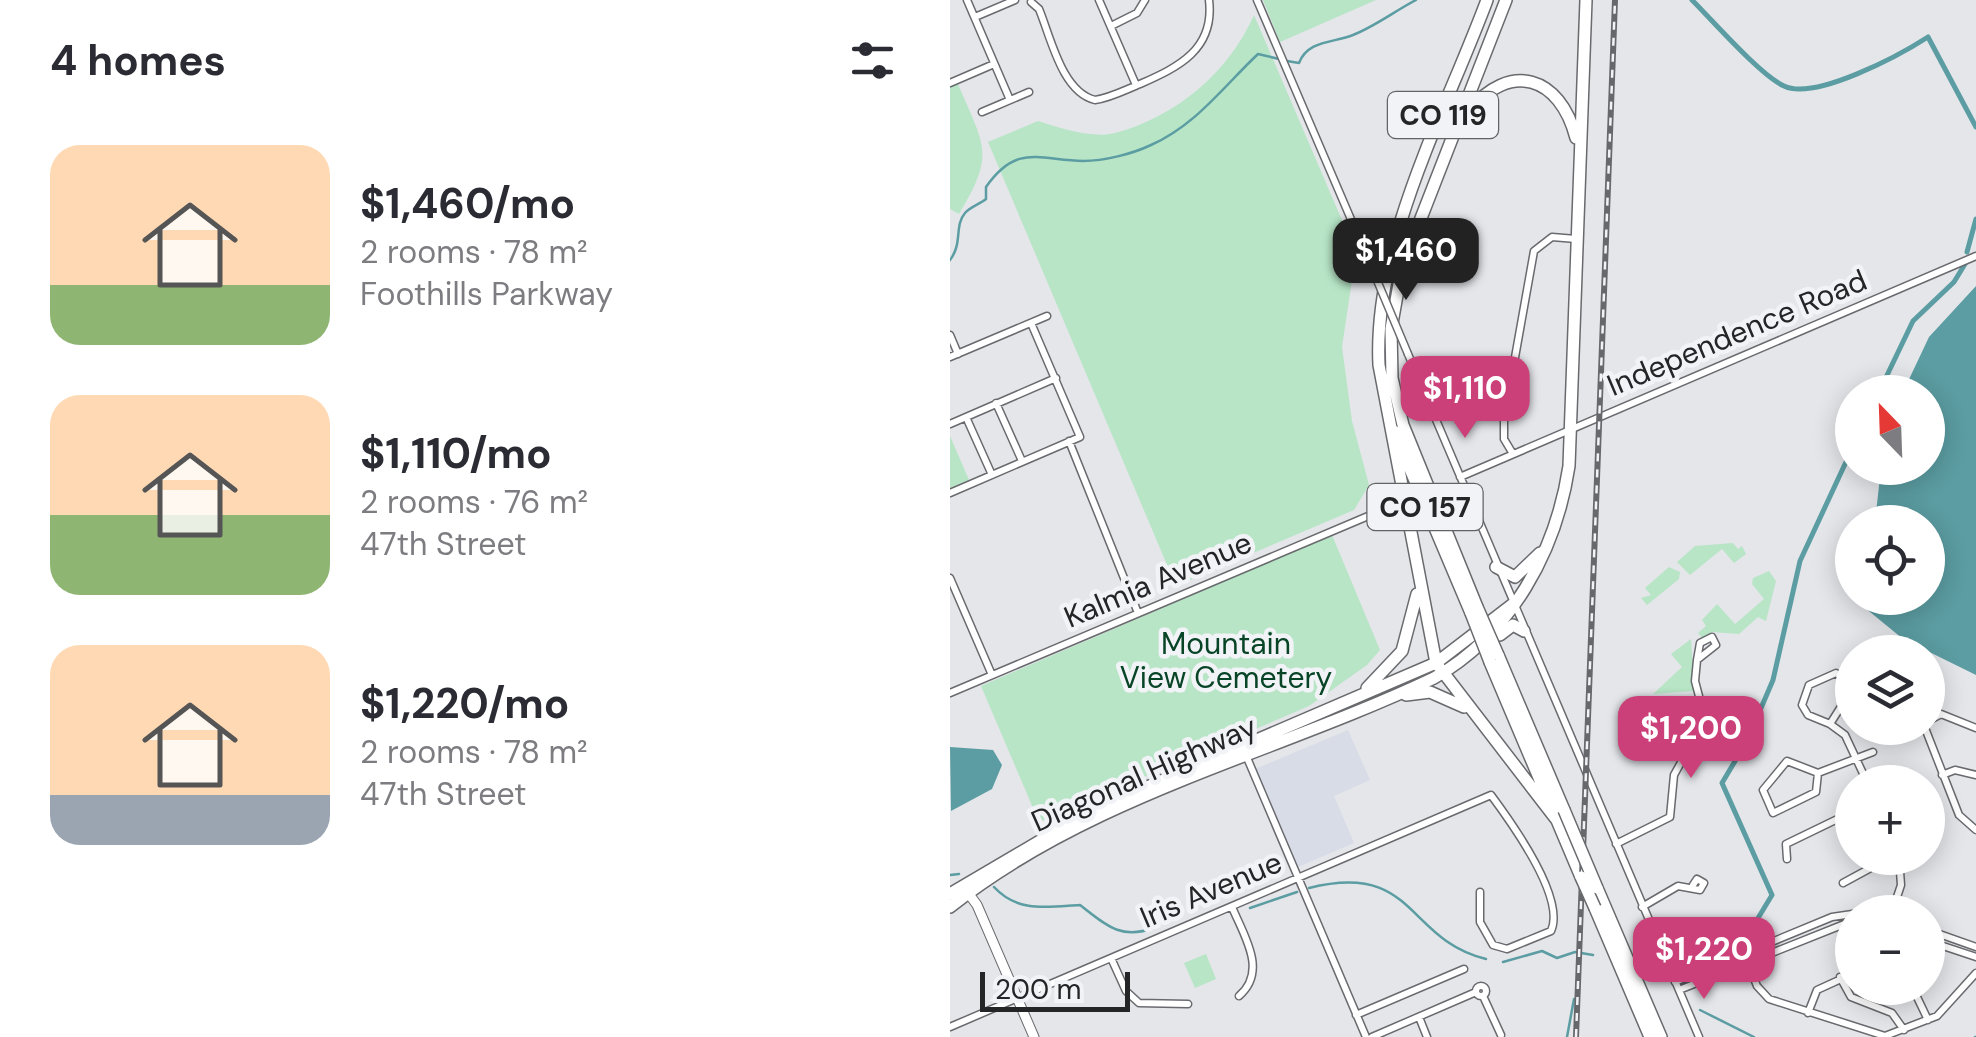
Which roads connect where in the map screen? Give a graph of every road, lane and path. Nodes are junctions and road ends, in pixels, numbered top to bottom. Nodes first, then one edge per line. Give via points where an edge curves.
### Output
1 (967, 0) edge
2 (1028, 0) edge
3 (1099, 0) edge
4 (1145, 0) edge
5 (1210, 0) edge
6 (1257, 0) edge
7 (1487, 0) edge
8 (1506, 0) edge
9 (1586, 0) edge
10 (974, 17) junction
11 (1111, 26) junction
12 (994, 64) junction
13 (950, 84) edge
14 (1136, 86) junction
15 (1029, 92) dead end
16 (1010, 100) junction
17 (982, 112) dead end
18 (1459, 124) junction
19 (1580, 154) junction
20 (1576, 240) junction
21 (1976, 256) edge
22 (1047, 316) dead end
23 (1031, 323) junction
24 (950, 335) edge
25 (954, 356) edge
26 (1056, 378) junction
27 (1384, 398) junction
28 (996, 404) junction
29 (966, 416) junction
30 (950, 424) edge
31 (1571, 429) junction
32 (1504, 440) junction
33 (1070, 442) junction
34 (1513, 454) junction
35 (1500, 460) junction
36 (1022, 461) junction
37 (992, 474) junction
38 (1460, 476) junction
39 (950, 493) edge
40 (1379, 504) dead end
41 (1547, 548) junction
42 (1496, 568) junction
43 (950, 578) edge
44 (1418, 584) junction
45 (953, 595) edge
46 (1513, 604) junction
47 (1474, 610) junction
48 (1138, 612) junction
49 (1524, 631) junction
50 (1697, 660) dead end
51 (1443, 668) junction
52 (992, 675) junction
53 (950, 693) edge
54 (1345, 702) junction
55 (1945, 715) edge
56 (1334, 718) junction
57 (1479, 720) junction
58 (1830, 724) junction
59 (1976, 728) edge
60 (1244, 750) junction
61 (1873, 752) dead end
62 (1856, 760) junction
63 (1858, 765) edge
64 (1818, 773) junction
65 (1945, 774) edge
66 (1976, 775) edge
67 (1945, 782) edge
68 (1560, 814) junction
69 (1835, 820) edge
70 (1976, 830) edge
71 (1616, 844) junction
72 (1787, 859) dead end
73 (1858, 875) edge
74 (1298, 877) junction
75 (1843, 883) dead end
76 (1693, 885) dead end
77 (965, 889) junction
78 (1480, 892) dead end
79 (950, 894) edge
80 (1232, 906) junction
81 (1642, 906) junction
82 (950, 907) edge
83 (1835, 917) edge
84 (1835, 926) edge
85 (1945, 936) edge
86 (1976, 947) edge
87 (1945, 948) edge
88 (1110, 958) junction
89 (1745, 958) junction
90 (1976, 961) edge
91 (1464, 969) dead end
92 (1974, 976) edge
93 (1835, 980) edge
94 (1677, 986) junction
95 (1239, 996) dead end
96 (1018, 998) junction
97 (1188, 1004) dead end
98 (1872, 1005) edge
99 (1921, 1005) edge
100 (1808, 1013) junction
101 (1356, 1015) junction
102 (1419, 1017) junction
103 (1928, 1020) junction
104 (950, 1027) edge
105 (1904, 1030) junction
106 (1500, 1036) edge
107 (1034, 1037) edge
108 (1369, 1037) edge
109 (1427, 1037) edge
110 (1650, 1037) edge
111 (1660, 1037) edge
112 (1699, 1037) edge

1 - 10 street
2 - 10 street
2 - 14 street via 1076,92 1102,99
3 - 11 street
4 - 11 street via 1138,13
5 - 14 street via 1198,49 1183,64
6 - 38 street, bridge
7 - 27 highway, CO 119 via 1386,275 1378,331
8 - 18 highway, CO 157
9 - 19 highway, Diagonal Highway
10 - 12 street
11 - 14 street
12 - 13 street
12 - 16 street
15 - 16 street
16 - 17 street
18 - 19 highway via 1494,88 1534,82 1564,104
18 - 47 highway, CO 157 via 1399,279 1390,346 1403,425
19 - 20 highway, Diagonal Highway
20 - 31 highway, Diagonal Highway
20 - 32 street via 1548,238 1534,251
21 - 31 street, Independence Road
22 - 23 street
23 - 25 street
23 - 26 street
24 - 25 street
26 - 28 street
26 - 33 street via 1080,436
27 - 44 highway, CO 119
27 - 47 highway, CO 157
28 - 29 street
28 - 36 street
29 - 30 street
29 - 37 street
31 - 34 street, Independence Road
31 - 41 highway, Diagonal Highway via 1566,487
32 - 34 street
32 - 35 street
33 - 36 street
33 - 48 street
34 - 35 street, Independence Road
35 - 38 street, Independence Road
36 - 37 street
37 - 39 street
38 - 42 street
40 - 48 street, Kalmia Avenue via 1372,514
41 - 42 highway via 1515,577
41 - 46 highway, Diagonal Highway
42 - 46 street
43 - 45 street
44 - 51 highway
44 - 54 highway, CO 119 via 1402,651 1381,677
45 - 52 street
46 - 49 street
46 - 51 highway, Diagonal Highway
47 - 68 highway, CO 157, bridge
48 - 52 street, Kalmia Avenue
49 - 51 highway via 1511,626 1470,660
49 - 71 street
50 - 71 street via 1706,719 1674,775 1672,812
51 - 54 highway, Diagonal Highway
51 - 56 highway, Diagonal Highway / CO 119
51 - 57 highway
52 - 53 street, Kalmia Avenue
54 - 60 highway, Diagonal Highway / CO 119
55 - 59 street
56 - 57 highway via 1426,692 1452,700
56 - 60 highway, Diagonal Highway / CO 119
57 - 68 highway
58 - 58 street via 1808,716 1802,705 1812,682 1836,673 1848,694
58 - 62 street via 1845,735
60 - 74 street
60 - 77 highway, Diagonal Highway / CO 119 via 1091,817
61 - 62 street
62 - 63 street
62 - 64 street
64 - 64 street via 1782,763 1763,790 1772,811 1815,794
65 - 66 street
67 - 70 street via 1961,820
68 - 110 highway, CO 157, bridge
68 - 111 highway, CO 157, bridge
69 - 72 street via 1786,844
71 - 81 street
73 - 75 street
74 - 78 street, Iris Avenue via 1491,796 1540,875 1556,913 1551,930 1507,949 1491,947 1480,922
74 - 80 street, Iris Avenue
74 - 101 street
76 - 81 street via 1660,893
77 - 79 highway, Diagonal Highway / CO 119
77 - 82 highway, Diagonal Highway / CO 119
77 - 96 main road
80 - 88 street, Iris Avenue
80 - 95 street via 1254,963
81 - 94 street
83 - 89 street
84 - 89 street
85 - 86 street
87 - 90 street
88 - 96 street, Iris Avenue
88 - 97 street via 1127,994 1139,1003
89 - 94 street
89 - 100 street via 1769,999
90 - 92 street
91 - 101 street
92 - 103 street
93 - 100 street via 1816,990
94 - 112 street
96 - 104 street, Iris Avenue
96 - 107 main road
98 - 105 street via 1892,1013
99 - 103 street
100 - 105 street via 1882,1036
101 - 108 street
102 - 106 street via 1480,994
102 - 108 street
102 - 109 street
103 - 105 street

